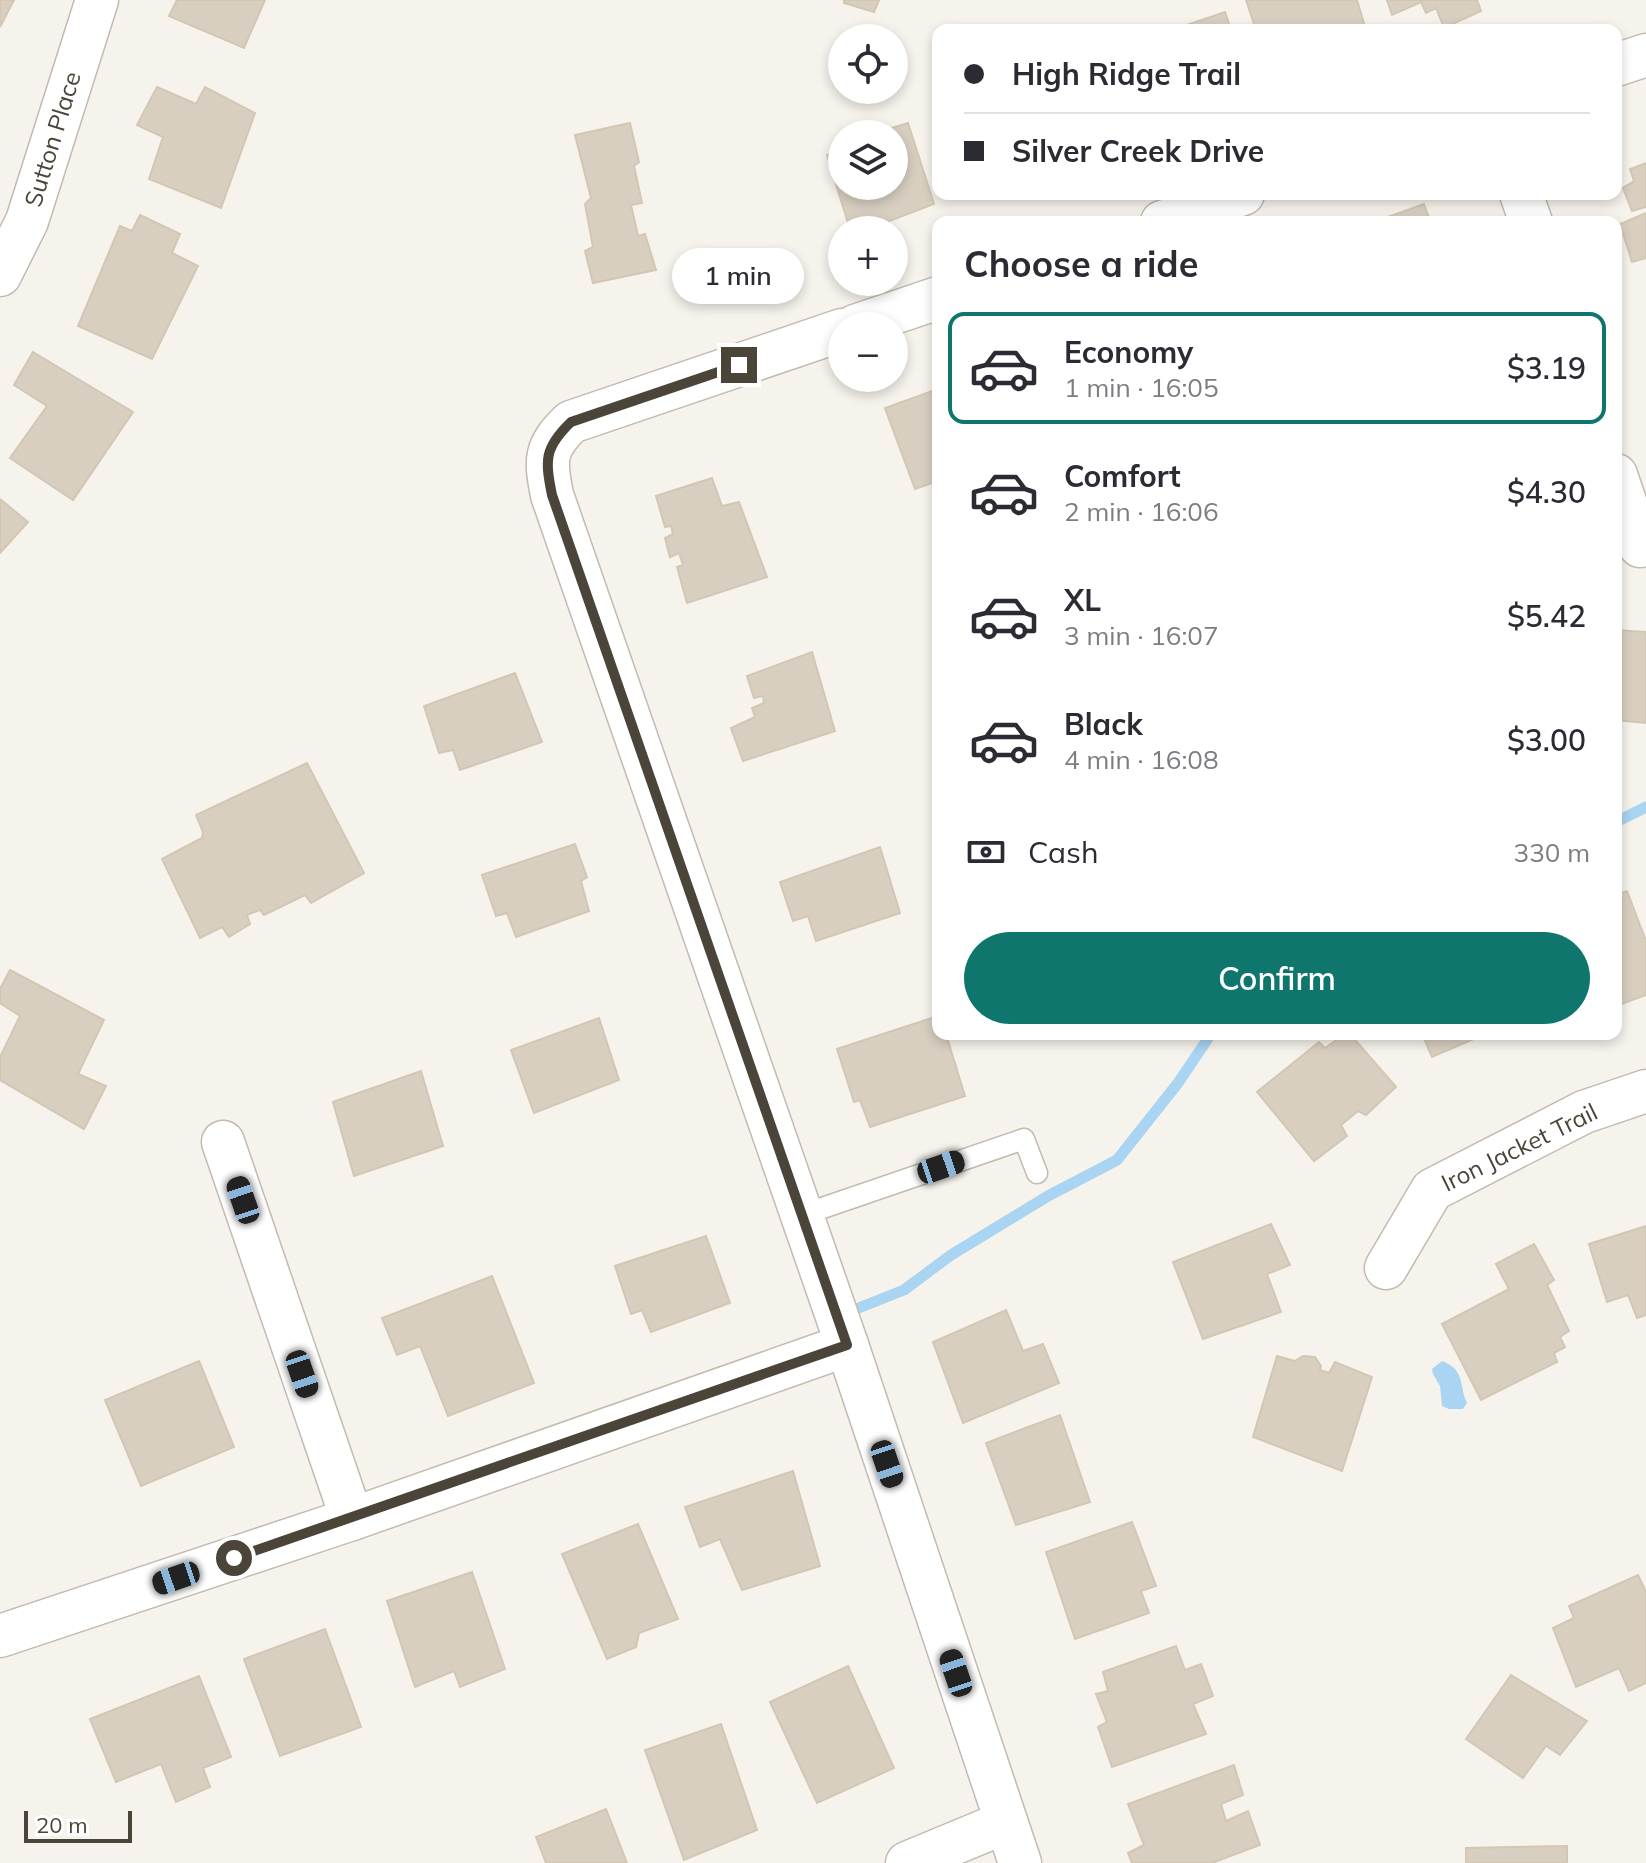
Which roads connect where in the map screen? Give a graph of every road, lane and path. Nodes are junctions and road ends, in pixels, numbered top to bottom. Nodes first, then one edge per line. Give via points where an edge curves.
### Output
1 (97, 0) edge
2 (1646, 55) edge
3 (1622, 63) edge
4 (1226, 200) edge
5 (1179, 216) edge
6 (0, 275) edge
7 (932, 300) edge
8 (896, 312) edge
9 (828, 335) edge
10 (1622, 493) edge
11 (1640, 546) dead end
12 (1646, 1091) edge
13 (223, 1142) dead end
14 (1037, 1173) dead end
15 (802, 1215) junction
16 (1386, 1268) dead end
17 (847, 1345) junction
18 (352, 1519) junction
19 (0, 1636) edge
20 (1006, 1822) junction
21 (907, 1863) edge
22 (1020, 1863) edge

1 - 6 street, Sutton Place via 27,221
2 - 3 street
4 - 5 street
7 - 8 street
9 - 15 street via 571,422 557,435 546,465 552,495
10 - 11 street
12 - 16 street, Iron Jacket Trail via 1584,1112 1432,1190
13 - 18 street
14 - 15 lane via 1024,1139
15 - 17 street
17 - 18 street
17 - 20 street
18 - 19 street
20 - 21 street
20 - 22 street

